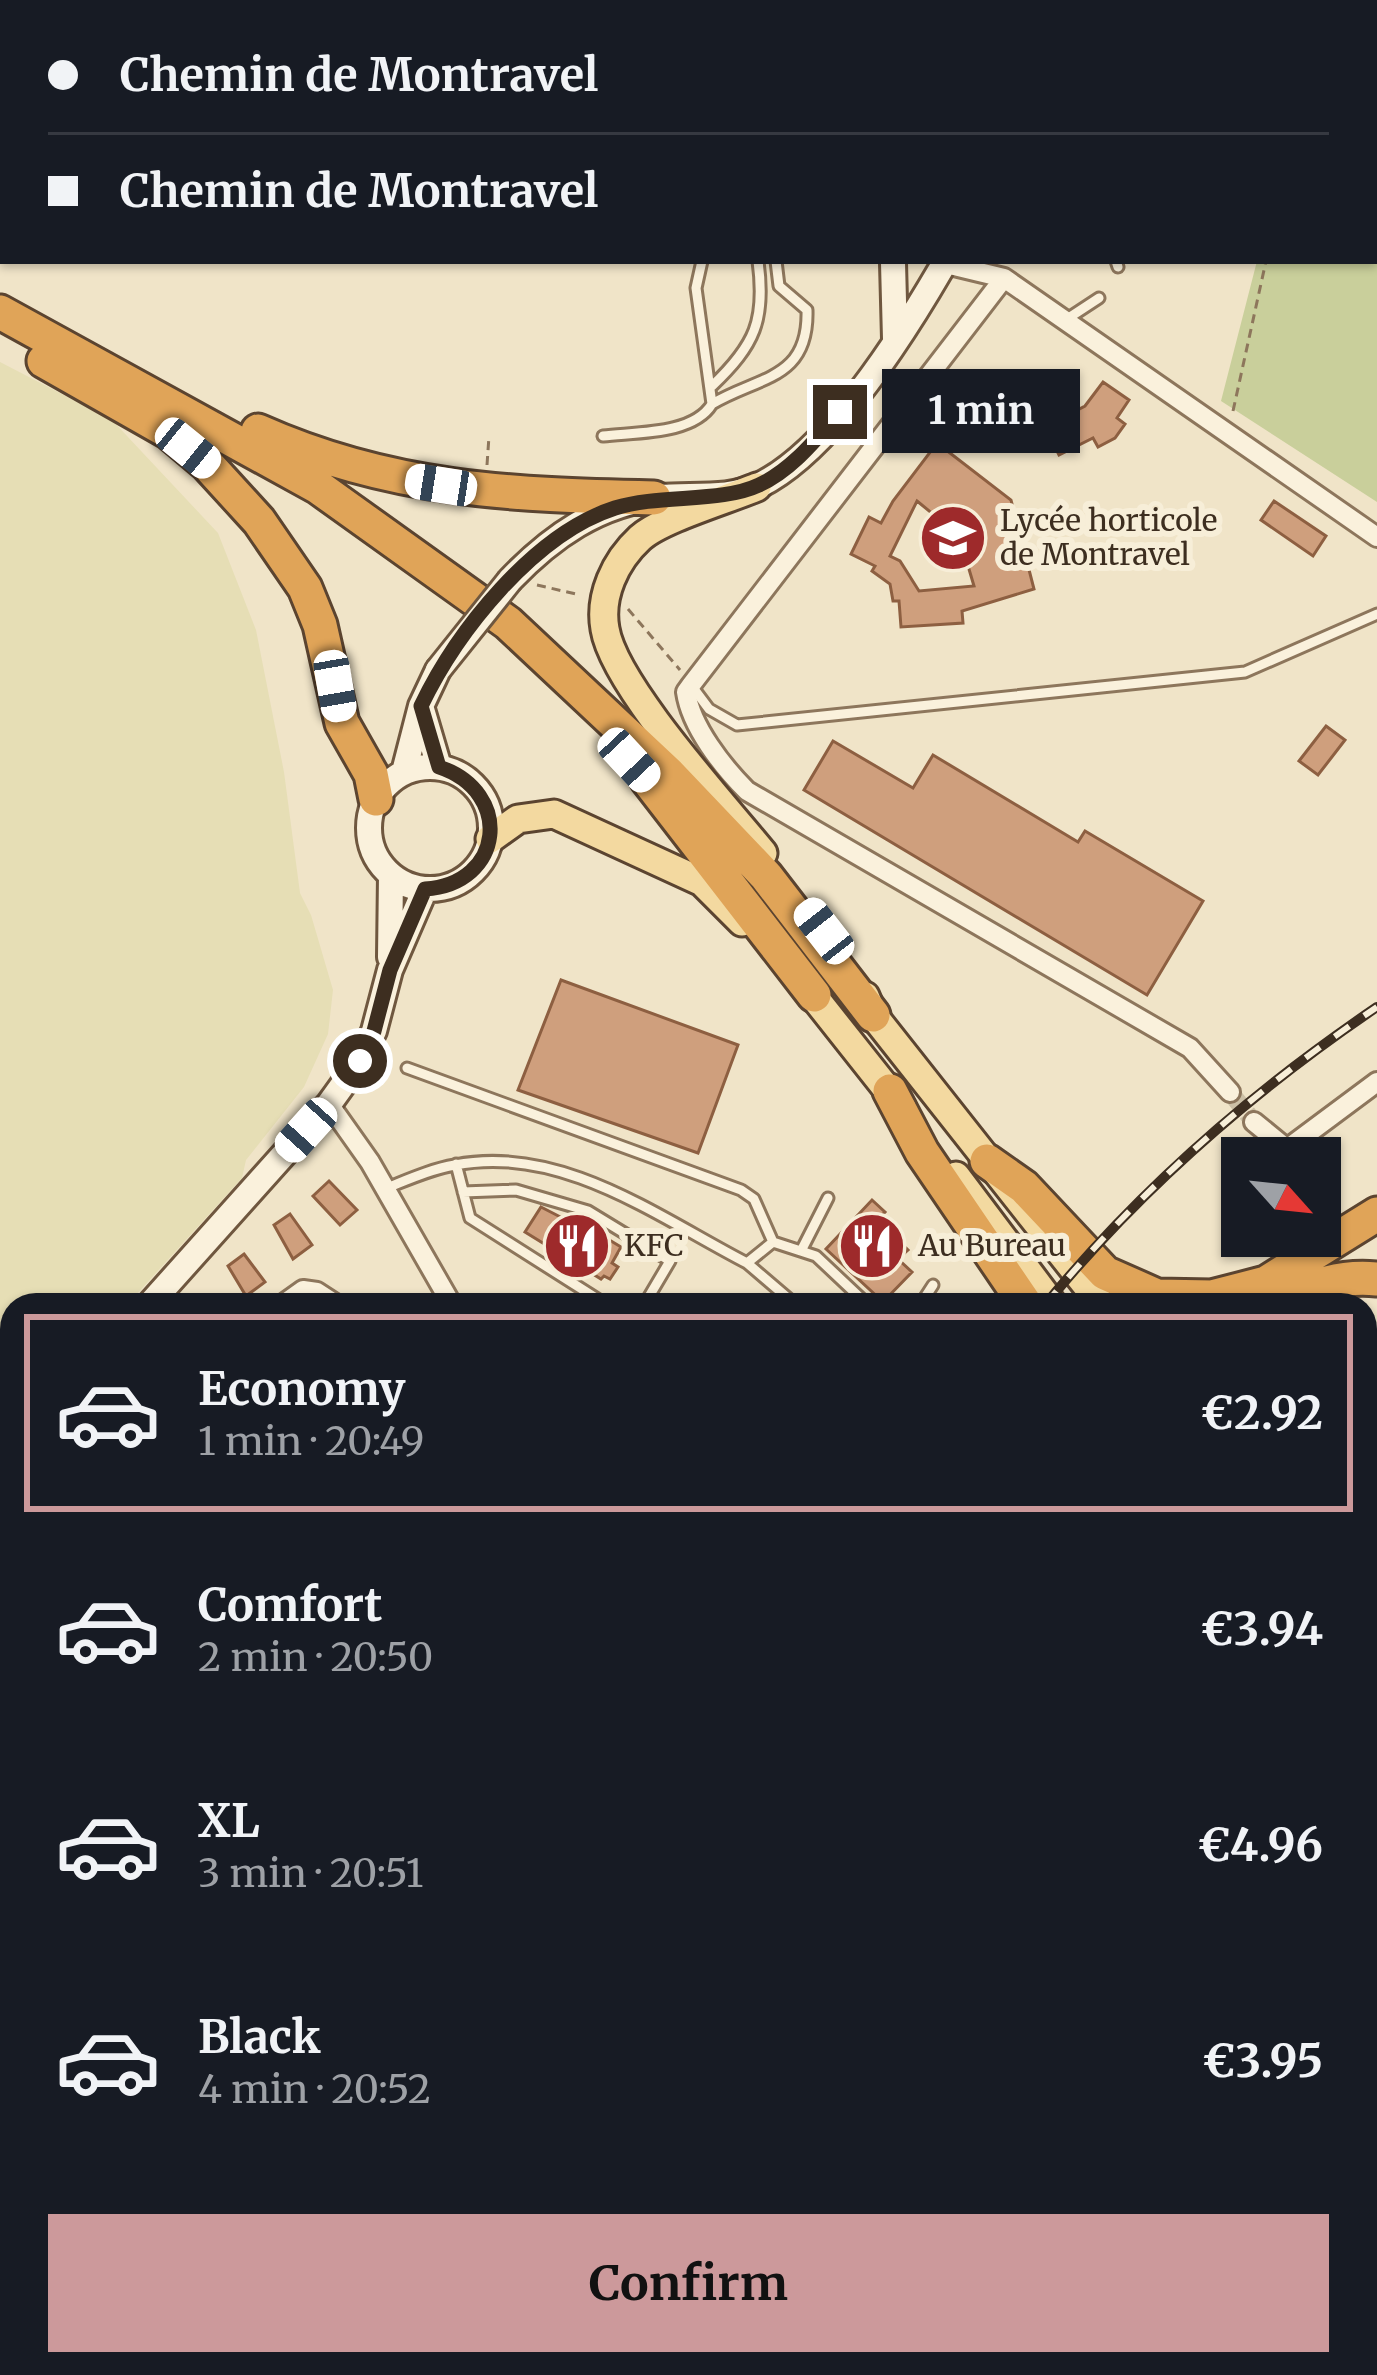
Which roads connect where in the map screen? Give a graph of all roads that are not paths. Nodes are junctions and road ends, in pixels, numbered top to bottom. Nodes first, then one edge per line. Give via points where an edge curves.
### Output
1 (701, 264) edge
2 (758, 264) edge
3 (776, 264) edge
4 (892, 264) edge
5 (898, 264) edge
6 (948, 265) edge
7 (998, 269) edge
8 (1099, 298) dead end
9 (0, 312) edge
10 (1067, 319) junction
11 (0, 333) edge
12 (895, 339) junction
13 (60, 344) junction
14 (712, 386) junction
15 (712, 404) junction
16 (603, 436) dead end
17 (757, 487) junction
18 (655, 498) junction
19 (1377, 538) edge
20 (1377, 614) edge
21 (691, 685) junction
22 (421, 706) junction
23 (439, 767) junction
24 (404, 772) junction
25 (376, 799) junction
26 (490, 839) junction
27 (391, 875) junction
28 (425, 889) junction
29 (390, 970) junction
30 (814, 994) junction
31 (873, 1015) junction
32 (407, 1068) dead end
33 (1377, 1082) edge
34 (890, 1091) junction
35 (1230, 1092) tunnel mouth
36 (329, 1104) junction
37 (1254, 1122) tunnel mouth
38 (987, 1162) junction
39 (455, 1165) junction
40 (384, 1189) junction
41 (463, 1192) junction
42 (828, 1198) dead end
43 (1377, 1214) edge
44 (773, 1242) junction
45 (801, 1251) junction
46 (747, 1263) junction
47 (1377, 1279) edge
48 (933, 1285) dead end
49 (160, 1293) edge
50 (445, 1293) edge
51 (588, 1293) edge
52 (651, 1293) edge
53 (782, 1293) edge
54 (855, 1293) edge
55 (928, 1293) edge
56 (1019, 1293) edge
57 (1044, 1293) edge
58 (1092, 1293) edge
59 (1150, 1293) edge
60 (1271, 1293) edge
61 (1303, 1293) edge

1 - 14 lane via 696,288
2 - 14 lane via 759,321 744,352
3 - 15 lane via 779,286 807,310 804,343 781,374
4 - 12 street
5 - 6 street via 921,272
6 - 7 street
6 - 12 street
7 - 10 street
7 - 21 street
8 - 10 lane
9 - 13 highway
10 - 19 street
11 - 25 highway via 169,432 260,521 305,588 342,724
11 - 30 highway via 141,400 315,499 496,628 652,784
12 - 17 street via 875,375 804,451
13 - 18 highway via 351,468 503,492
13 - 31 highway via 318,487 508,623 766,876
14 - 15 lane
15 - 16 lane via 685,424
17 - 18 street
17 - 31 main road via 642,536 610,580 605,631 648,709 849,963
18 - 22 street, bridge via 585,519 541,548 438,670
20 - 21 lane via 1245,671 736,725
21 - 35 street via 688,709 747,790 1190,1048
22 - 23 street
22 - 24 street
23 - 24 street
23 - 26 street via 458,773 485,801
24 - 25 street
25 - 27 street via 370,840
26 - 28 street via 474,870
26 - 30 main road via 518,819 554,814 631,848 702,882
27 - 28 street
27 - 29 street
28 - 29 street
29 - 36 street via 374,1031
30 - 34 main road
31 - 38 main road
32 - 44 lane via 741,1190 754,1199
33 - 37 street via 1288,1149
34 - 56 highway
34 - 57 main road
36 - 40 street
36 - 49 street
38 - 58 main road
38 - 59 highway via 1024,1187 1106,1273
39 - 40 lane
39 - 41 lane
39 - 46 lane via 546,1168 633,1198
40 - 50 street
41 - 51 lane via 470,1218
41 - 52 lane via 516,1190 588,1211 670,1261
42 - 45 lane
43 - 60 highway
44 - 45 lane
44 - 46 lane
45 - 54 lane
46 - 53 lane
47 - 61 highway via 1330,1281
48 - 55 lane

